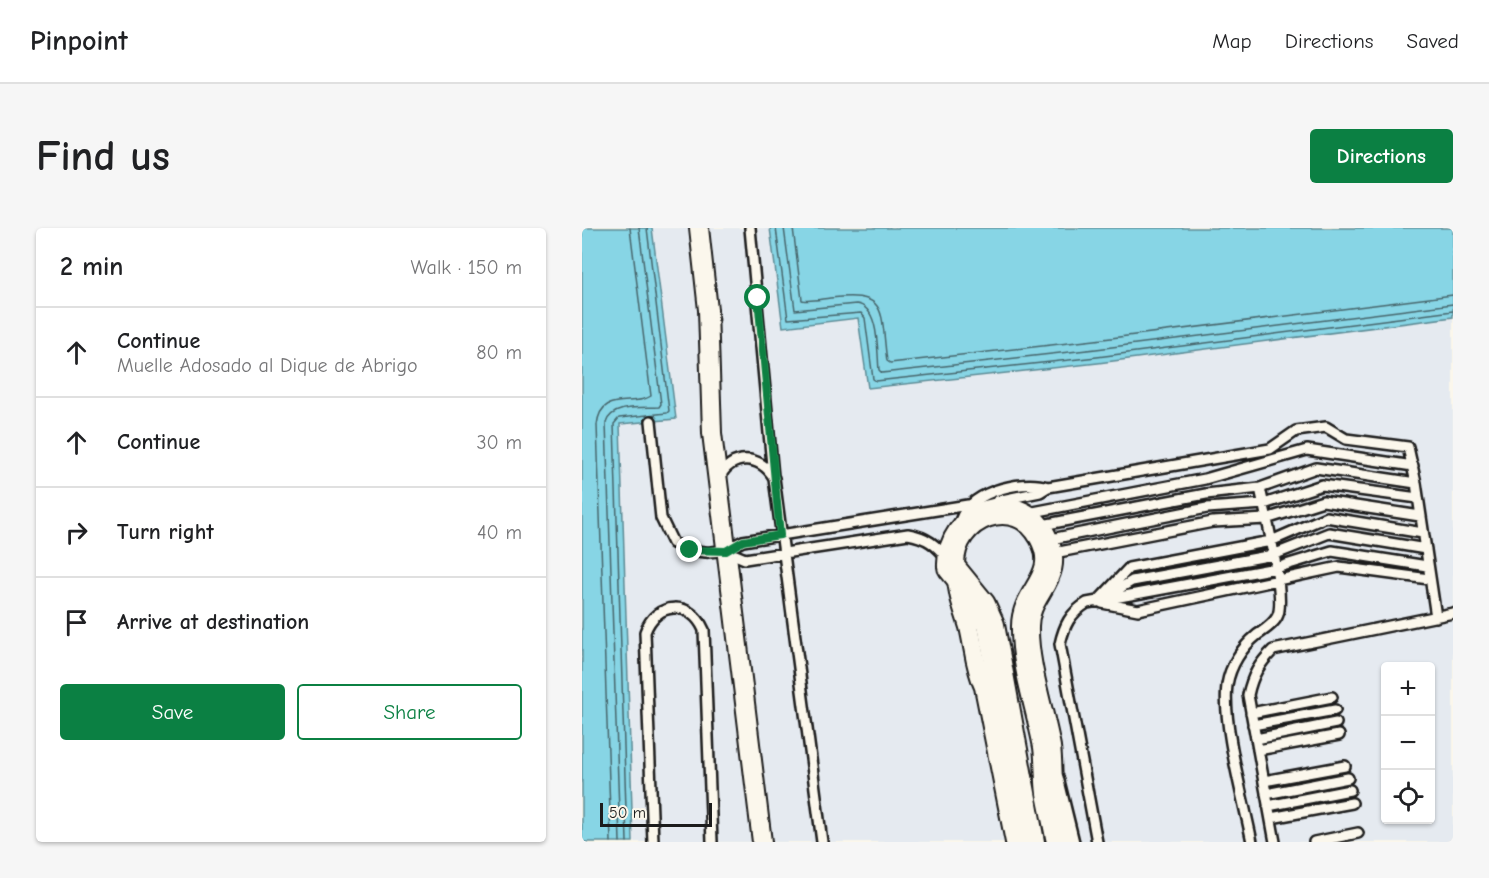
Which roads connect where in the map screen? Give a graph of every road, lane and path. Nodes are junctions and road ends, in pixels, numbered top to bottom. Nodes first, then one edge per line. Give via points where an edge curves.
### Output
1 (699, 228) edge
2 (750, 228) edge
3 (651, 421) dead end
4 (1413, 466) junction
5 (774, 478) junction
6 (1416, 483) junction
7 (718, 486) junction
8 (1048, 487) junction
9 (1260, 488) junction
10 (1418, 498) junction
11 (1264, 504) junction
12 (968, 505) junction
13 (986, 509) junction
14 (1420, 516) junction
15 (1266, 519) junction
16 (958, 532) junction
17 (1423, 533) junction
18 (1037, 534) junction
19 (780, 535) junction
20 (1270, 542) junction
21 (1426, 549) junction
22 (726, 551) junction
23 (782, 553) junction
24 (1273, 555) junction
25 (1427, 566) junction
26 (1276, 568) junction
27 (954, 569) junction
28 (1429, 579) junction
29 (1278, 582) junction
30 (1097, 602) junction
31 (1453, 613) edge
32 (1436, 616) junction
33 (977, 673) junction
34 (1332, 697) dead end
35 (1335, 710) dead end
36 (1251, 713) junction
37 (1336, 723) dead end
38 (1253, 725) junction
39 (1339, 735) dead end
40 (1256, 739) junction
41 (1047, 750) junction
42 (1258, 750) junction
43 (1345, 766) dead end
44 (1348, 778) dead end
45 (1264, 781) junction
46 (1350, 790) dead end
47 (1266, 794) junction
48 (1353, 803) dead end
49 (1268, 806) junction
50 (1270, 818) junction
51 (1358, 833) dead end
52 (653, 842) edge
53 (712, 842) edge
54 (762, 842) edge
55 (822, 842) edge
56 (1005, 842) edge
57 (1015, 842) edge
58 (1031, 842) edge
59 (1060, 842) edge
60 (1074, 842) edge
61 (1097, 842) edge
62 (1252, 842) edge
63 (1275, 842) edge
64 (1314, 842) edge

1 - 7 street
2 - 5 lane
3 - 22 lane via 661,518 673,543 690,550
4 - 6 lane
4 - 8 lane via 1408,447 1346,439 1326,427 1296,431 1270,448
4 - 18 lane via 1307,450
5 - 7 lane via 761,463 742,459 725,468
5 - 19 lane
6 - 9 lane via 1316,468
6 - 10 lane
7 - 22 street
8 - 12 lane via 1037,483 994,491
8 - 13 lane
9 - 11 lane
9 - 18 lane via 1206,494
10 - 11 lane via 1322,485
10 - 14 lane
11 - 15 lane
11 - 18 lane via 1207,508
12 - 13 lane
12 - 16 lane
12 - 19 lane
13 - 16 street
13 - 18 street
14 - 15 lane via 1323,501
14 - 17 lane
15 - 18 lane
15 - 20 lane
16 - 27 street
17 - 20 lane via 1326,517
17 - 21 lane
18 - 41 street via 1047,574 1030,602 1024,628
19 - 22 lane via 743,541
19 - 23 lane
20 - 24 lane
20 - 30 lane via 1129,568
21 - 24 lane via 1329,533
21 - 25 lane
22 - 23 lane via 745,559
22 - 54 street
23 - 27 lane via 908,534 933,542
23 - 55 lane
24 - 26 lane
24 - 30 lane via 1132,581
25 - 26 lane via 1332,551
25 - 28 lane
26 - 29 lane
26 - 30 lane
27 - 33 street
27 - 58 street via 982,605 991,625
28 - 29 lane via 1340,567
28 - 32 lane
29 - 30 lane via 1138,610
29 - 62 lane via 1278,616 1246,645 1231,670 1227,686 1229,723
30 - 61 lane via 1087,603 1071,616 1060,644
31 - 32 lane
32 - 36 lane via 1273,650 1252,678 1248,695
33 - 56 street via 975,688
33 - 57 street via 984,687
34 - 36 lane
35 - 38 lane
36 - 38 lane
37 - 40 lane
38 - 40 lane
39 - 42 lane
40 - 42 lane
41 - 59 street
41 - 60 lane via 1062,788
42 - 45 lane
43 - 45 lane
44 - 47 lane
45 - 47 lane
46 - 49 lane
47 - 49 lane
48 - 50 lane
49 - 50 lane
50 - 63 lane
51 - 64 lane
52 - 53 lane via 645,632 655,615 674,607 693,613 704,630

